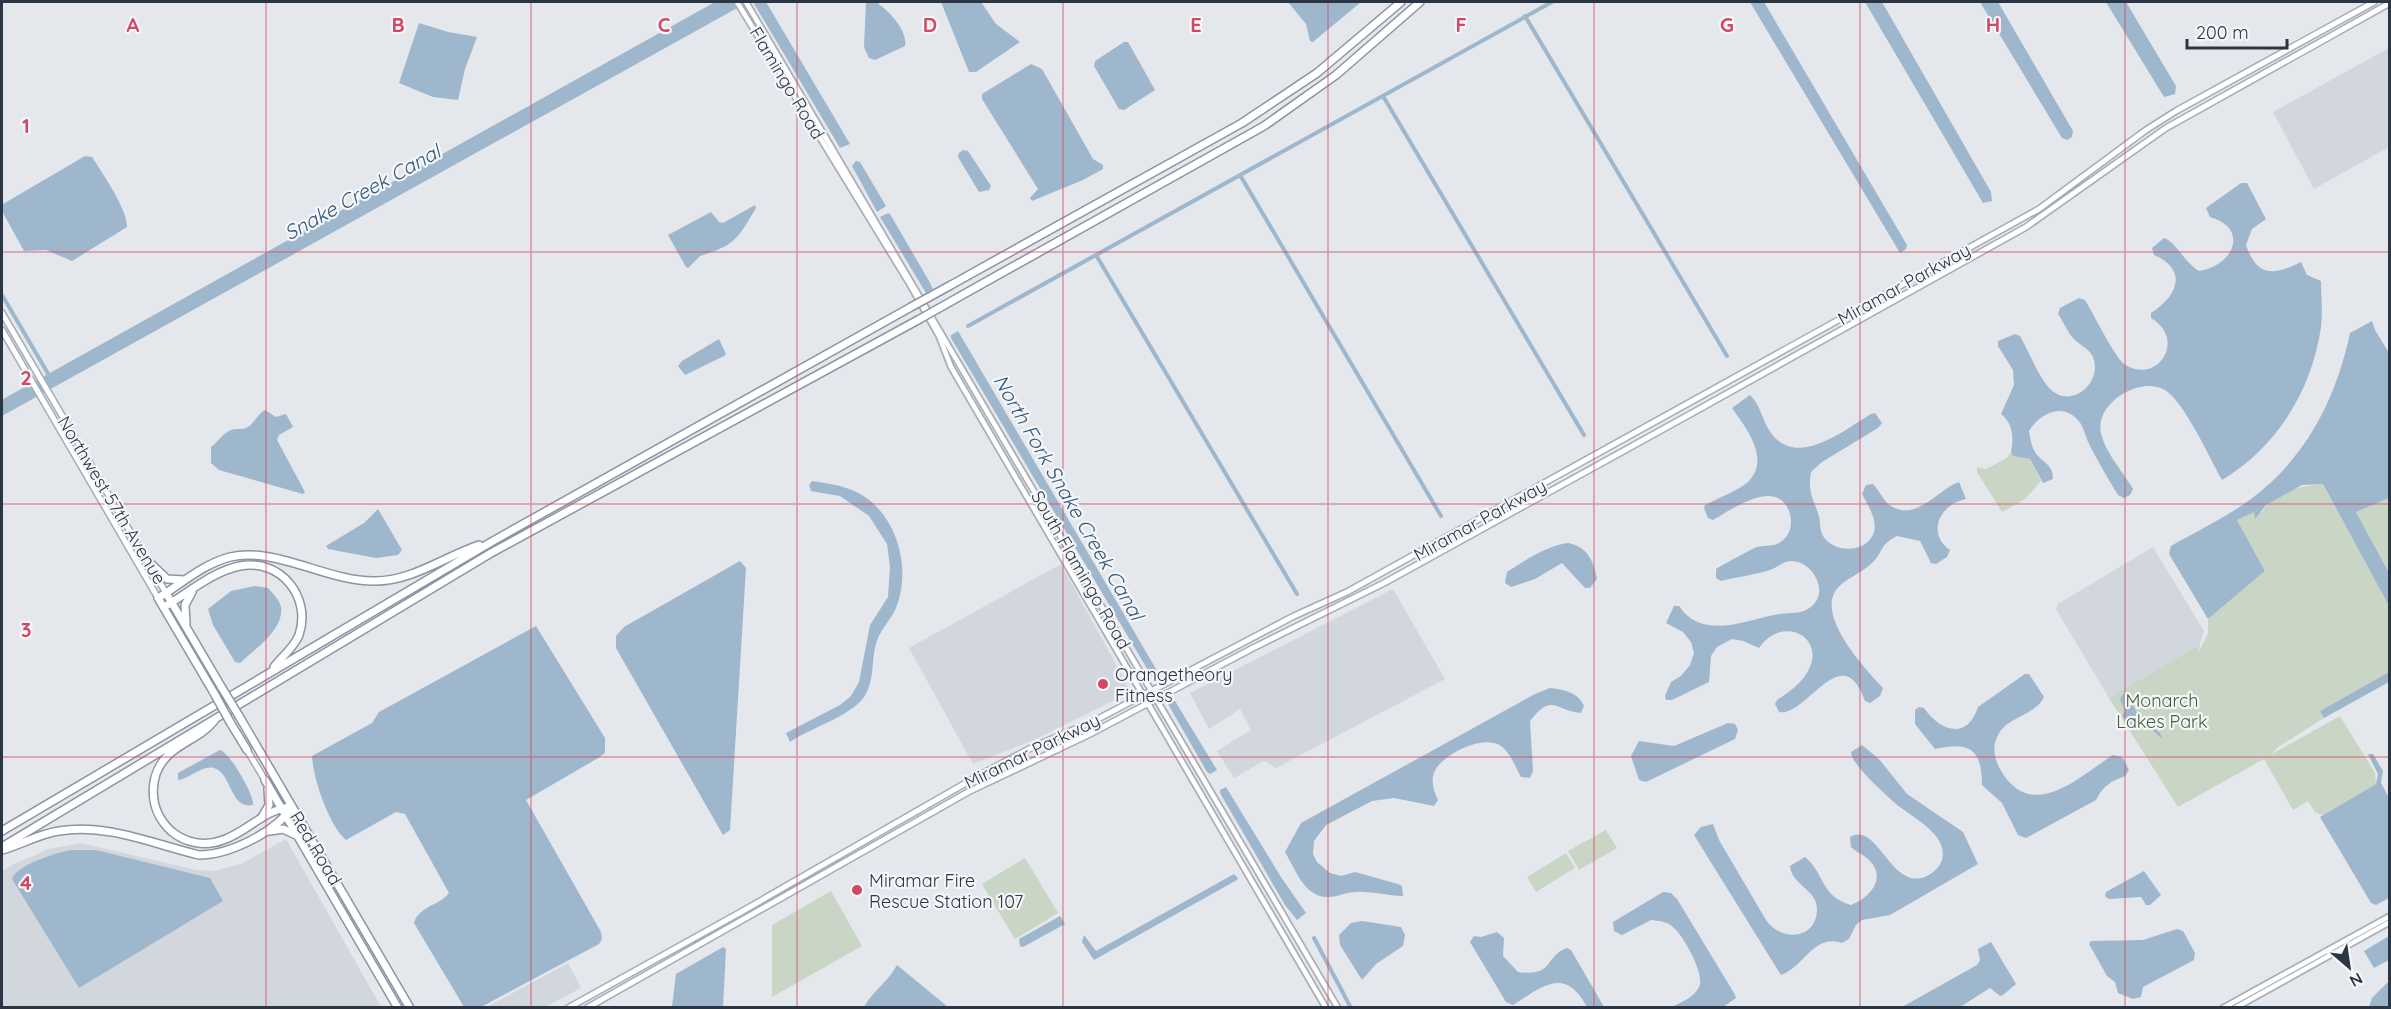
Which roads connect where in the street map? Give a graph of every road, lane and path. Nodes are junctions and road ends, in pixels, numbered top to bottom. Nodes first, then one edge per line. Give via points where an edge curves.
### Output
1 (737, 2) edge
2 (1401, 2) edge
3 (1420, 2) edge
4 (2374, 2) edge
5 (747, 3) edge
6 (2390, 3) edge
7 (839, 164) junction
8 (2, 313) edge
9 (2, 330) edge
10 (493, 541) junction
11 (147, 560) junction
12 (1380, 575) junction
13 (186, 579) junction
14 (1384, 584) junction
15 (194, 590) junction
16 (166, 593) junction
17 (158, 598) junction
18 (172, 603) junction
19 (164, 607) junction
20 (186, 626) junction
21 (273, 670) junction
22 (222, 688) joint
23 (1151, 690) junction
24 (214, 693) joint
25 (1142, 694) junction
26 (1156, 700) junction
27 (1148, 704) junction
28 (218, 717) junction
29 (247, 750) joint
30 (265, 780) junction
31 (282, 807) junction
32 (292, 807) junction
33 (286, 816) junction
34 (259, 820) junction
35 (2, 831) edge
36 (261, 833) junction
37 (300, 839) junction
38 (2, 848) edge
39 (2390, 916) edge
40 (2390, 922) edge
41 (398, 1008) edge
42 (410, 1008) edge
43 (568, 1008) edge
44 (587, 1008) edge
45 (1326, 1008) edge
46 (1338, 1008) edge
47 (2223, 1008) edge
48 (2235, 1008) edge

1 - 7 main road, Flamingo Road
2 - 10 highway, bridge via 1317,73 1242,123
3 - 28 highway, bridge via 1336,75 1264,126 491,553
4 - 12 main road, Miramar Parkway via 2176,111 2030,214
5 - 7 main road, Flamingo Road
6 - 14 main road, Miramar Parkway via 2166,128 2026,227
7 - 23 main road, South Flamingo Road
7 - 25 main road, South Flamingo Road via 939,336 951,367
8 - 11 main road, Northwest 57th Avenue
9 - 17 main road, Northwest 57th Avenue
10 - 13 highway via 408,575 382,580 357,580 243,555 218,561
10 - 21 highway
11 - 13 highway via 167,579
11 - 16 main road, Northwest 57th Avenue
12 - 14 main road
12 - 23 main road, Miramar Parkway
13 - 16 highway
14 - 26 main road, Miramar Parkway
15 - 18 highway
15 - 20 highway via 185,605
15 - 21 highway via 228,570 247,565 270,569 288,581 299,598 302,626 294,645
16 - 17 highway
16 - 18 highway, Northwest 57th Avenue
17 - 19 highway, Northwest 57th Avenue
18 - 19 highway
18 - 20 highway, Northwest 57th Avenue
19 - 24 highway, Northwest 57th Avenue
20 - 22 highway, Northwest 57th Avenue
21 - 35 highway
22 - 32 highway, Red Road, bridge
23 - 25 main road, Miramar Parkway
23 - 26 main road, South Flamingo Road
24 - 29 highway, Red Road, bridge
25 - 27 main road, South Flamingo Road
25 - 43 main road, Miramar Parkway via 971,780
26 - 27 main road, Miramar Parkway
26 - 46 main road, South Flamingo Road
27 - 44 main road, Miramar Parkway via 968,792
27 - 45 main road, South Flamingo Road
28 - 34 highway via 208,729 173,750 159,766 153,792 156,810 175,834 202,844 226,839
28 - 38 highway
29 - 30 main road, Red Road
30 - 31 highway, Red Road
30 - 34 highway via 269,804
31 - 32 highway
31 - 33 highway, Red Road
31 - 34 highway
32 - 33 highway
32 - 42 highway, Red Road
33 - 36 highway
33 - 37 highway, Red Road
36 - 37 highway via 283,829
36 - 38 highway via 231,851 211,855 83,829 45,834
37 - 41 highway, Red Road
39 - 47 main road
40 - 48 main road

